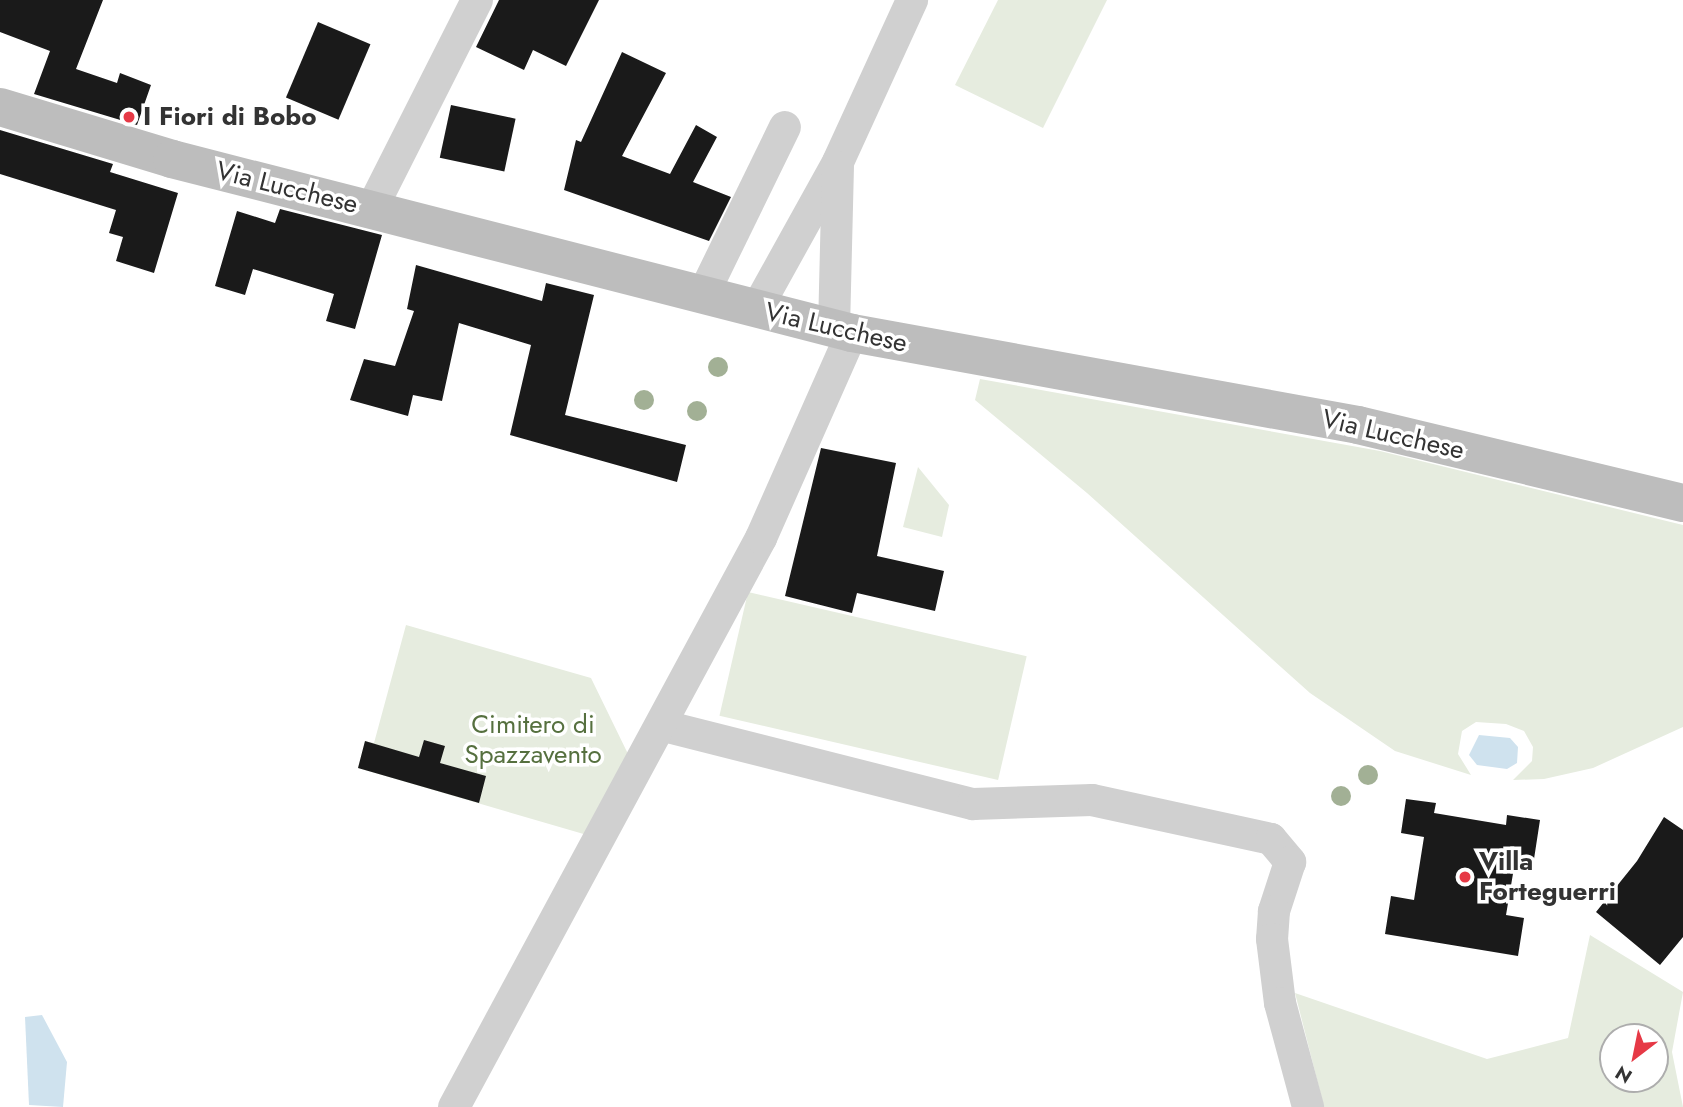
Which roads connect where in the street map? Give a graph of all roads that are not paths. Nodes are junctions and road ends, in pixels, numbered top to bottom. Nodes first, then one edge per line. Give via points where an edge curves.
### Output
1 (477, 0) edge
2 (912, 0) edge
3 (0, 107) edge
4 (785, 127) dead end
5 (838, 162) junction
6 (371, 210) junction
7 (702, 297) junction
8 (756, 310) junction
9 (843, 331) junction
10 (1683, 503) edge
11 (664, 726) junction
12 (454, 1107) edge
13 (1308, 1107) edge

1 - 6 street
2 - 5 street
3 - 6 street, Via Lucchese via 124,147
4 - 7 street
5 - 8 street
5 - 9 street
6 - 7 street, Via Lucchese
7 - 8 street, Via Lucchese
8 - 9 street, Via Lucchese
9 - 10 street, Via Lucchese via 1358,425
9 - 11 street via 761,538
11 - 12 street
11 - 13 street via 973,804 1092,800 1271,839 1290,862 1274,911 1272,939 1280,1003

